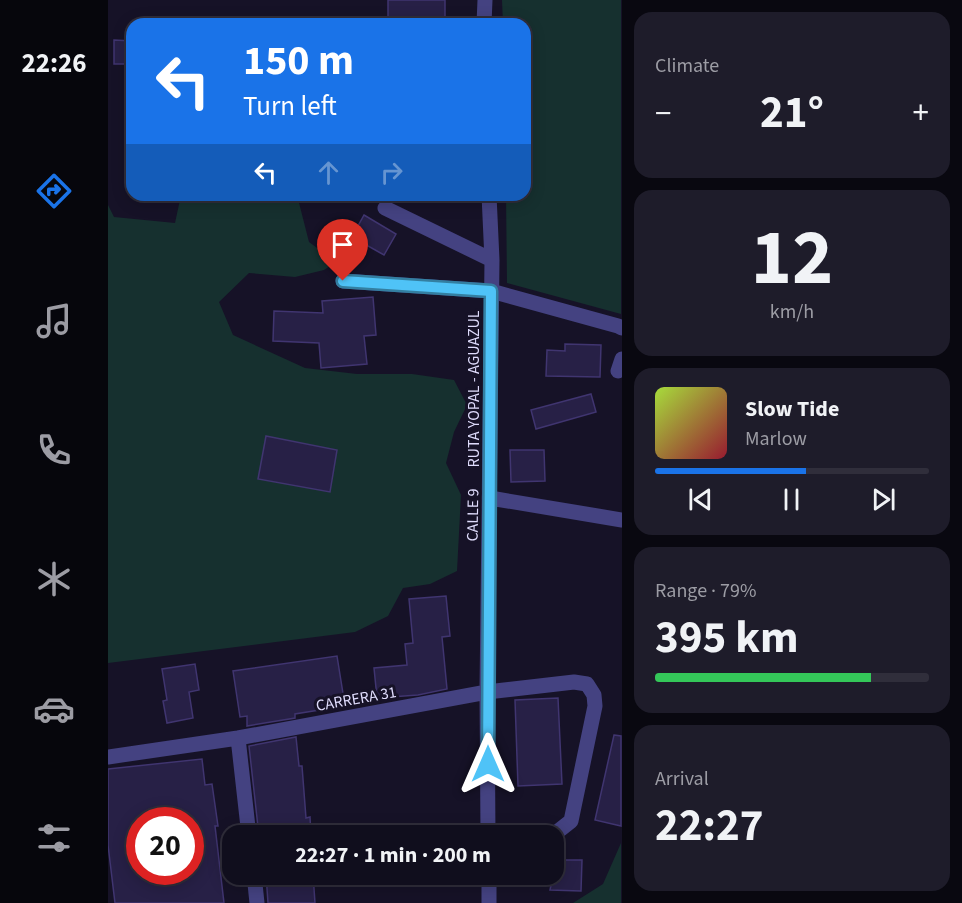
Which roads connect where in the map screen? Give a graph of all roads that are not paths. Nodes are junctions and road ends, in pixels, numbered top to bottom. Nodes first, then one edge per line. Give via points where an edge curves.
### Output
1 (485, 0) edge
2 (484, 18) edge
3 (489, 201) edge
4 (385, 208) dead end
5 (492, 260) junction
6 (343, 281) dead end
7 (491, 291) junction
8 (621, 328) edge
9 (490, 498) junction
10 (621, 520) edge
11 (487, 692) junction
12 (238, 738) junction
13 (108, 757) edge
14 (248, 825) edge
15 (488, 825) edge
16 (564, 827) edge
17 (255, 885) edge
18 (492, 885) edge
19 (257, 903) edge
20 (489, 903) edge

1 - 2 street
3 - 5 street, RUTA YOPAL - AGUAZUL
4 - 5 street
5 - 7 street, RUTA YOPAL - AGUAZUL
6 - 7 street
7 - 8 street
7 - 9 street, RUTA YOPAL - AGUAZUL
9 - 10 street
9 - 11 street, RUTA YOPAL - AGUAZUL
11 - 12 street, CARRERA 31
11 - 15 street, RUTA YOPAL - AGUAZUL
11 - 16 street, CARRERA 31 via 574,682 587,684 594,695 571,821
12 - 13 street, CARRERA 31
12 - 14 street
17 - 19 street
18 - 20 street

